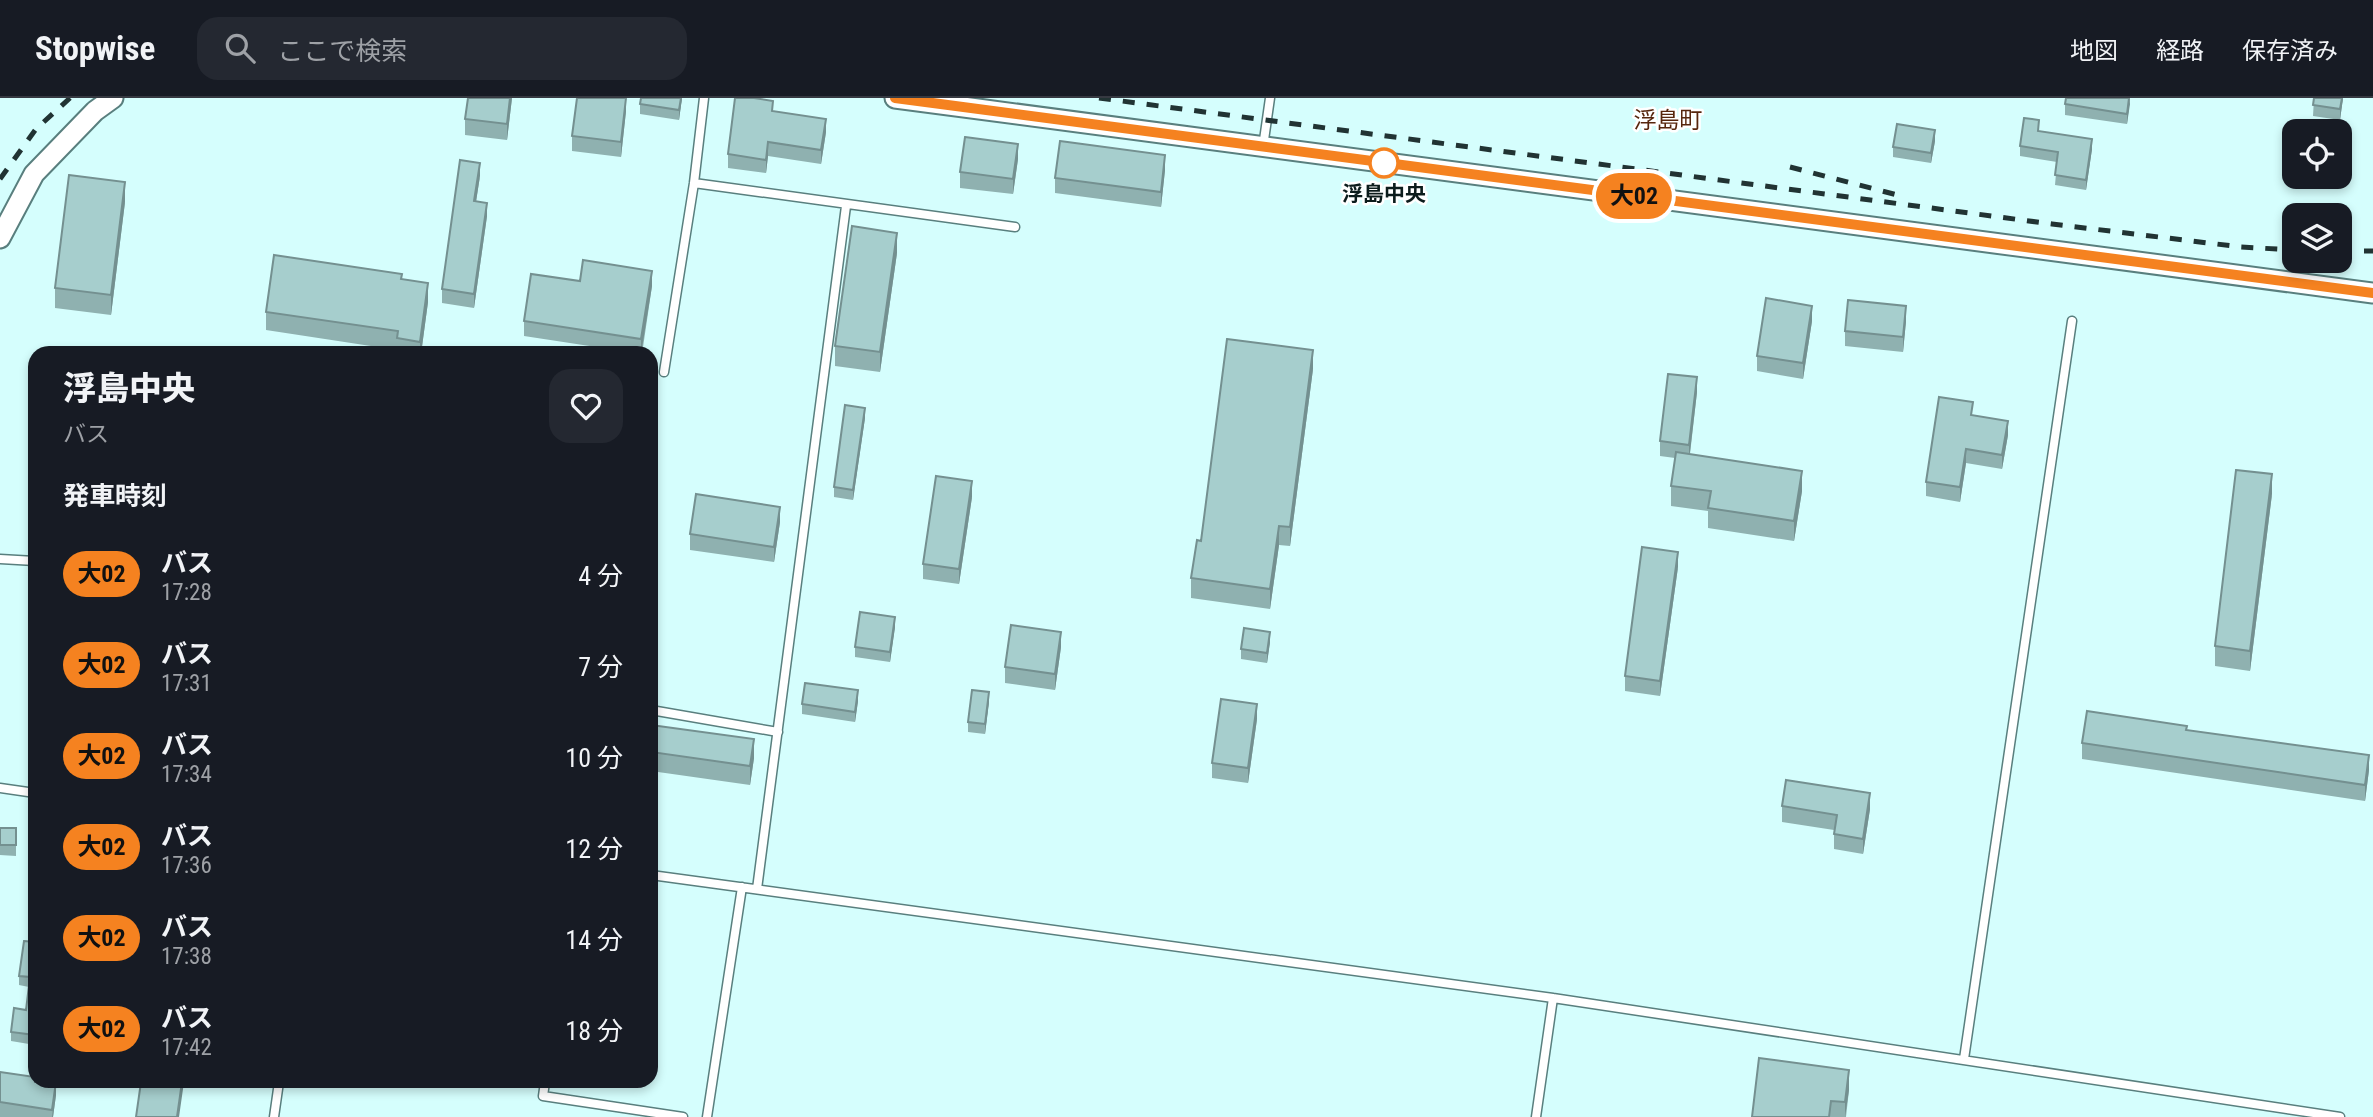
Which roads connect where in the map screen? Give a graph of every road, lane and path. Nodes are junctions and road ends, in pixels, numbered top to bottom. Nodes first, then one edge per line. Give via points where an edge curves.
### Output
1 (113, 98) edge
2 (704, 98) edge
3 (895, 98) edge
4 (1270, 98) edge
5 (1263, 147) junction
6 (694, 183) junction
7 (846, 206) junction
8 (1015, 227) dead end
9 (0, 238) edge
10 (2373, 293) edge
11 (2071, 321) dead end
12 (664, 372) dead end
13 (0, 558) edge
14 (28, 560) edge
15 (658, 711) edge
16 (778, 732) junction
17 (0, 788) edge
18 (28, 792) edge
19 (658, 876) edge
20 (742, 887) junction
21 (757, 889) junction
22 (1553, 998) junction
23 (1964, 1059) junction
24 (278, 1088) edge
25 (544, 1088) edge
26 (274, 1117) edge
27 (683, 1117) edge
28 (707, 1117) edge
29 (1536, 1117) edge
30 (2340, 1117) edge

1 - 9 street via 34,174
2 - 6 lane
3 - 5 street
4 - 5 lane
5 - 10 street
6 - 7 lane
6 - 12 lane
7 - 8 lane
7 - 16 lane
11 - 23 lane
13 - 14 lane
15 - 16 lane
16 - 21 lane
17 - 18 lane
19 - 20 lane
20 - 21 lane
20 - 28 lane
21 - 22 lane
22 - 23 lane
22 - 29 lane
23 - 30 lane
24 - 26 lane
25 - 27 lane via 543,1096

